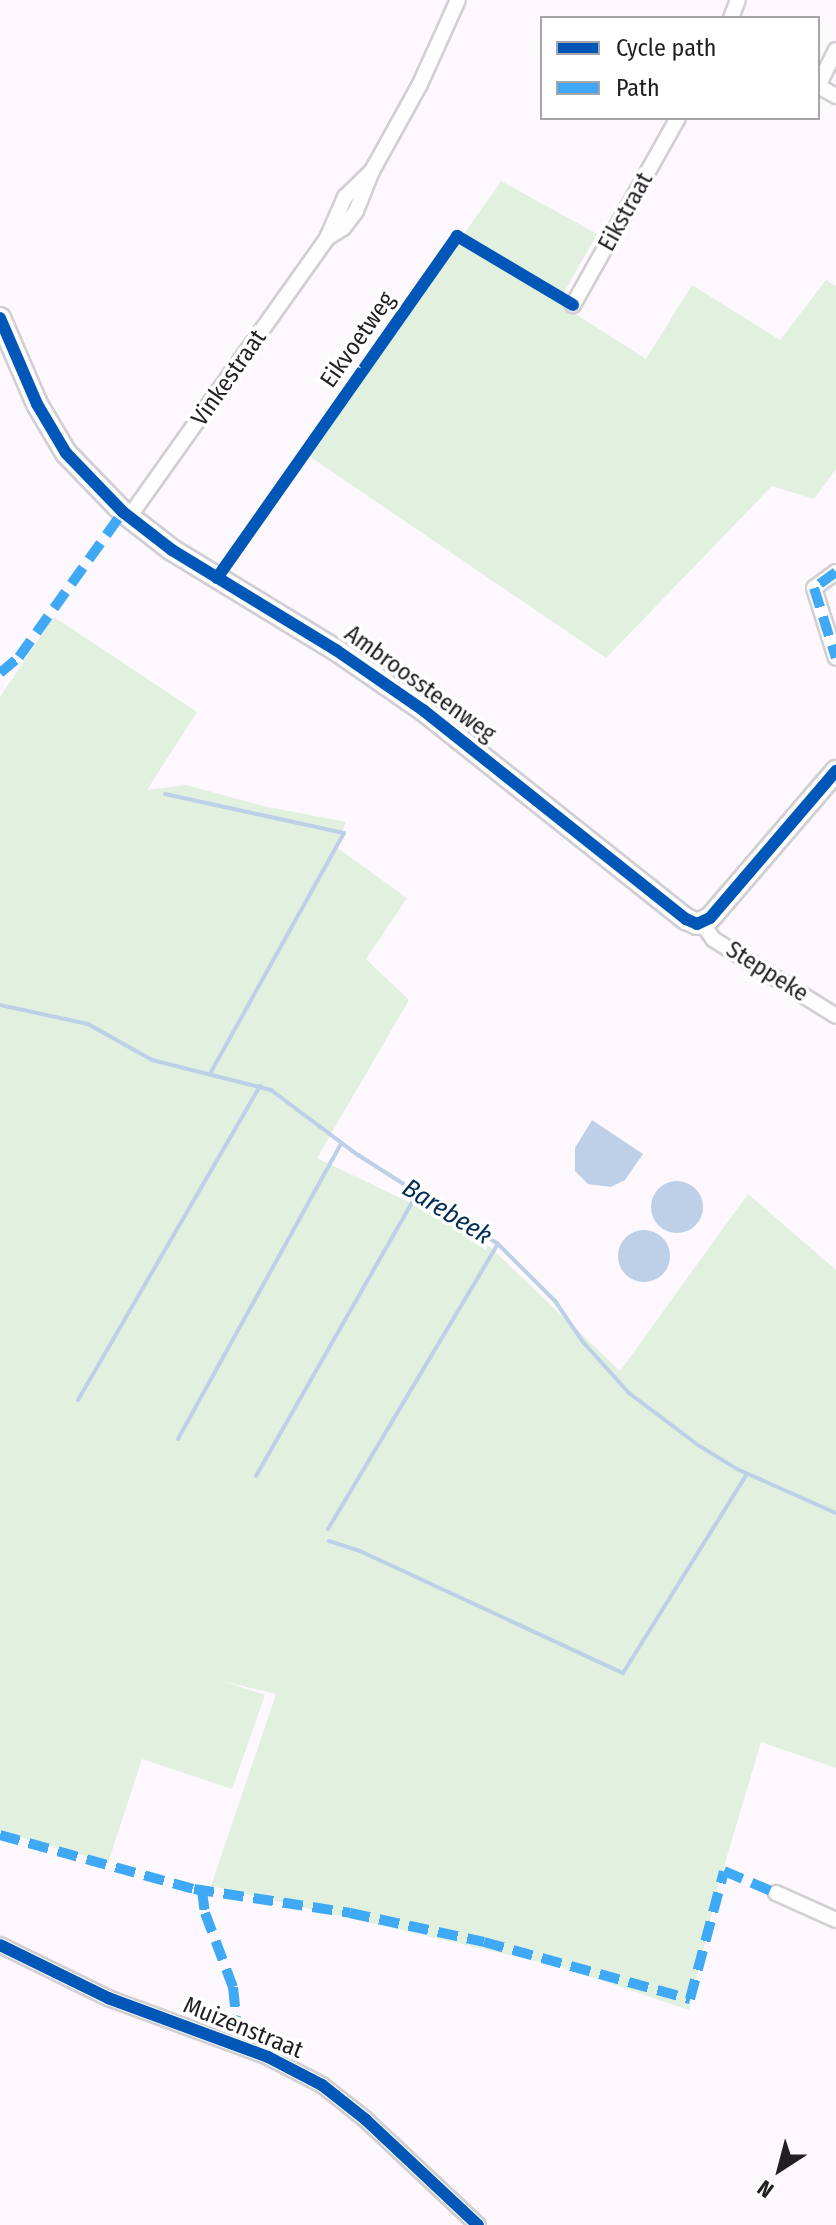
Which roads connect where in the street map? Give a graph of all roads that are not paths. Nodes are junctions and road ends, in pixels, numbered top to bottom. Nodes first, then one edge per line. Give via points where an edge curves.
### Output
1 (458, 0) edge
2 (836, 50) edge
3 (820, 82) edge
4 (677, 120) edge
5 (573, 305) dead end
6 (0, 318) edge
7 (129, 517) junction
8 (836, 572) edge
9 (836, 658) edge
10 (836, 771) edge
11 (702, 923) junction
12 (836, 1016) edge
13 (776, 1893) dead end
14 (836, 1920) edge
15 (0, 1945) edge
16 (478, 2225) edge

1 - 7 street, Vinkestraat via 356,211 327,238
2 - 3 street
4 - 5 street, Eikstraat
6 - 7 street, Ambroossteenweg via 37,404 66,453
7 - 11 street, Ambroossteenweg via 172,550 412,702 671,909
8 - 9 street via 814,588
10 - 11 street
11 - 12 street, Steppeke via 713,939
13 - 14 street
15 - 16 street, Muizenstraat via 108,1998 268,2057 322,2085

